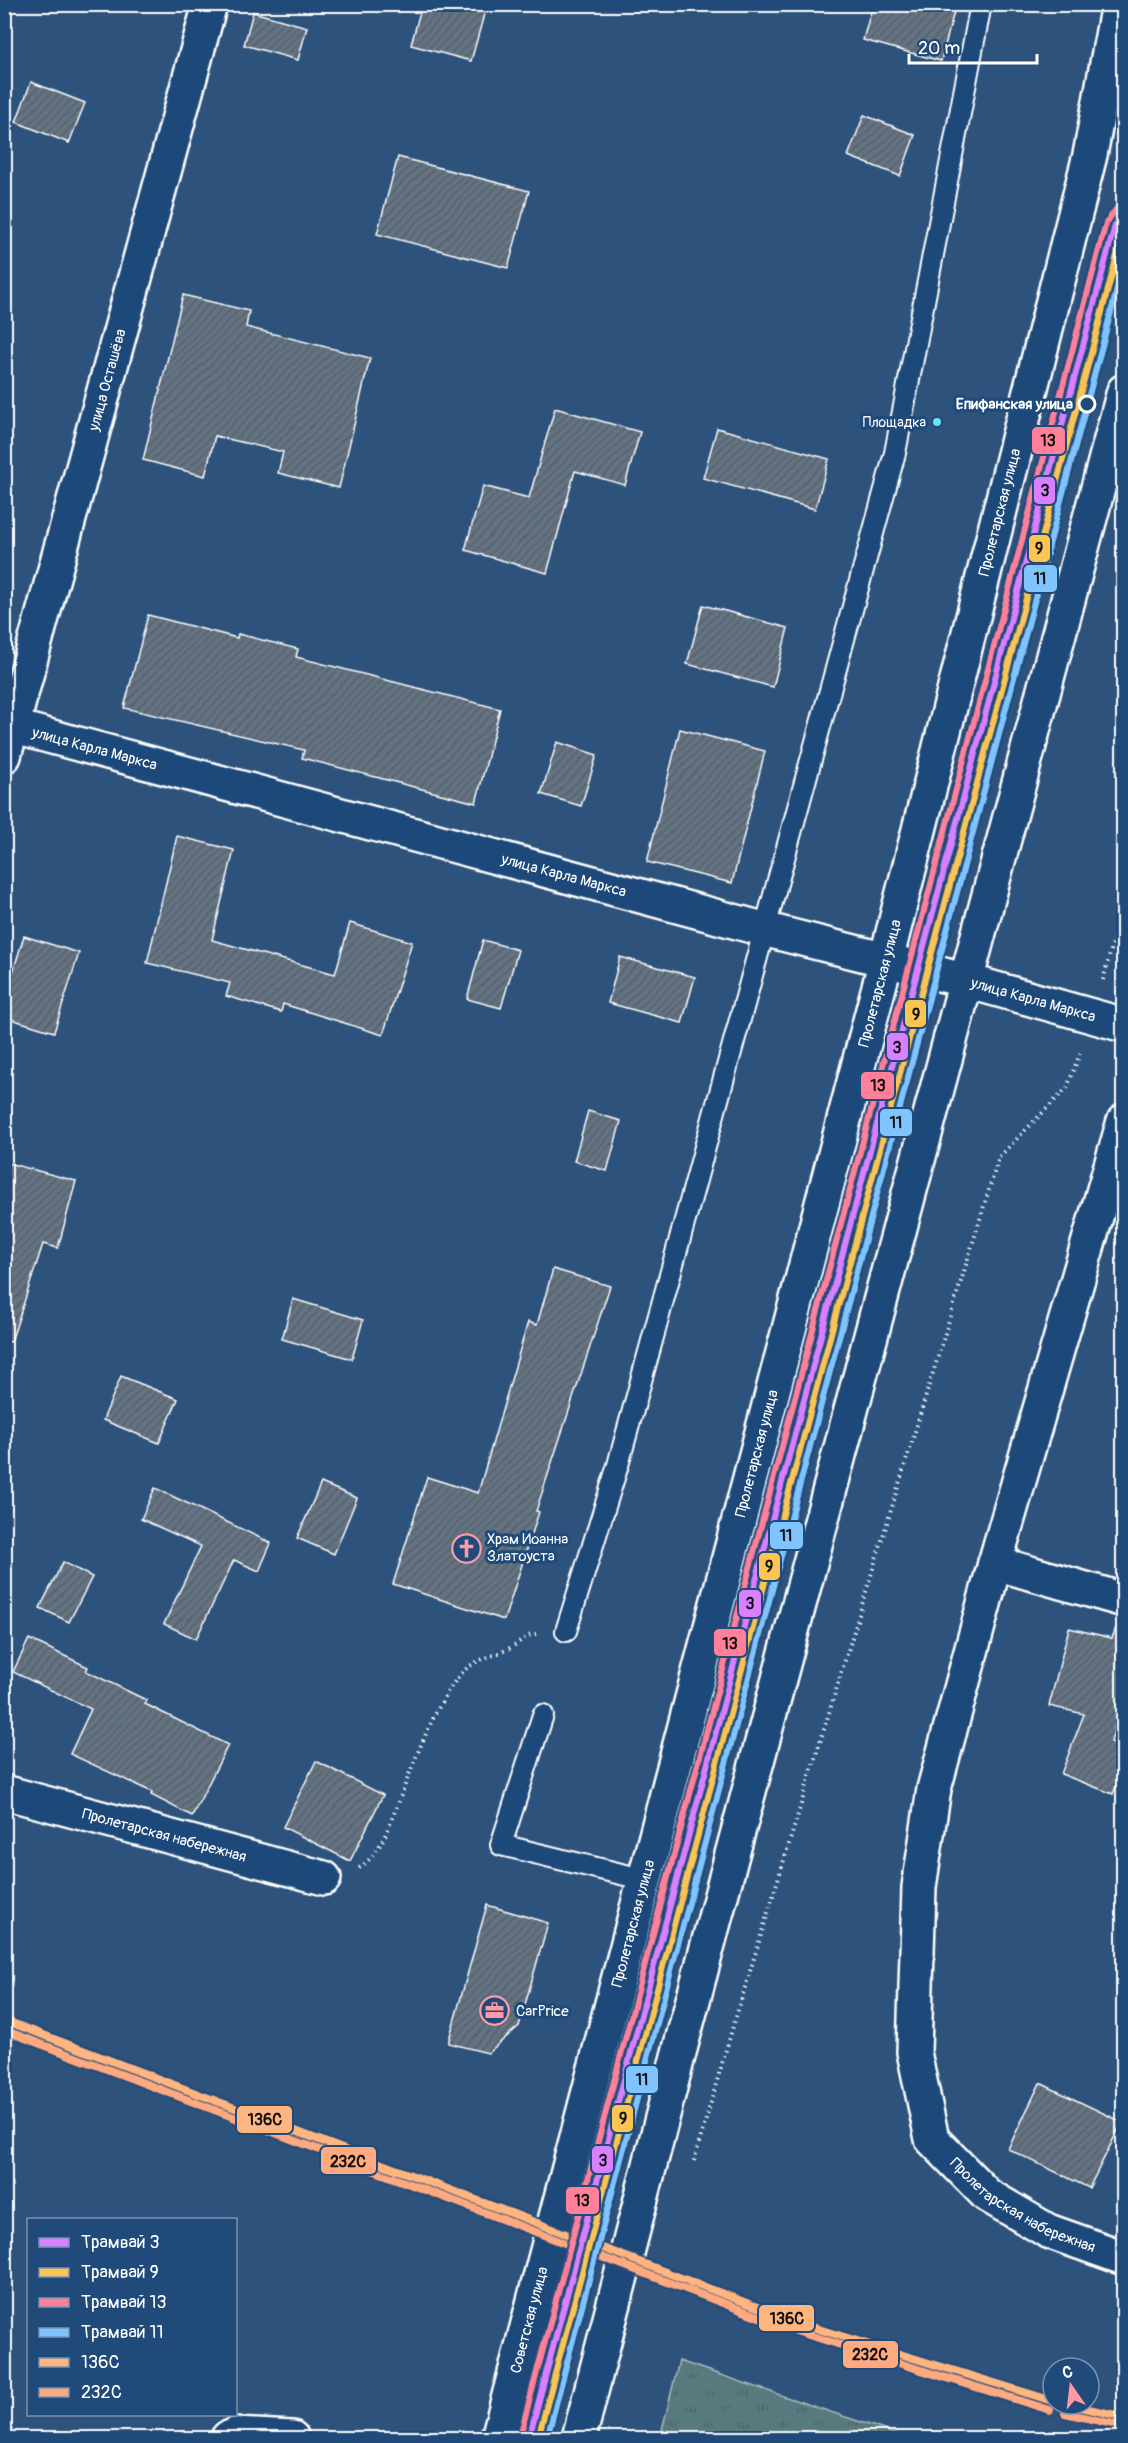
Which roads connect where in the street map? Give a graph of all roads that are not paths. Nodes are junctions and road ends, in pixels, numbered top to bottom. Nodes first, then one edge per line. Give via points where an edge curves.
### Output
1 (210, 4) edge
2 (981, 4) edge
3 (1118, 4) edge
4 (1124, 391) edge
5 (8, 735) edge
6 (764, 929) junction
7 (886, 960) junction
8 (967, 981) junction
9 (1124, 1025) edge
10 (1124, 1121) edge
11 (995, 1563) junction
12 (1124, 1600) edge
13 (566, 1631) road end
14 (543, 1715) dead end
15 (4, 1792) edge
16 (324, 1878) road end
17 (646, 1880) junction
18 (607, 2028) joint
19 (1124, 2258) edge
20 (228, 2439) edge
21 (292, 2439) edge
22 (498, 2439) edge
23 (579, 2439) edge

1 - 5 main road, улица Осташёва
2 - 6 lane via 895,453
3 - 7 main road, Пролетарская улица via 1090,155
4 - 8 main road
5 - 6 main road, улица Карла Маркса
6 - 7 main road, улица Карла Маркса
6 - 13 lane via 618,1465
7 - 8 main road, улица Карла Маркса
7 - 17 main road, Пролетарская улица
8 - 9 main road, улица Карла Маркса
8 - 23 main road
10 - 11 main road
11 - 12 main road
11 - 19 main road, Пролетарская набережная via 934,1789 918,1887 914,2052 932,2139 987,2195 1048,2231
14 - 17 lane via 501,1845
15 - 16 main road, Пролетарская набережная
17 - 18 main road, Пролетарская улица
18 - 22 main road, Советская улица
20 - 21 main road via 235,2435

